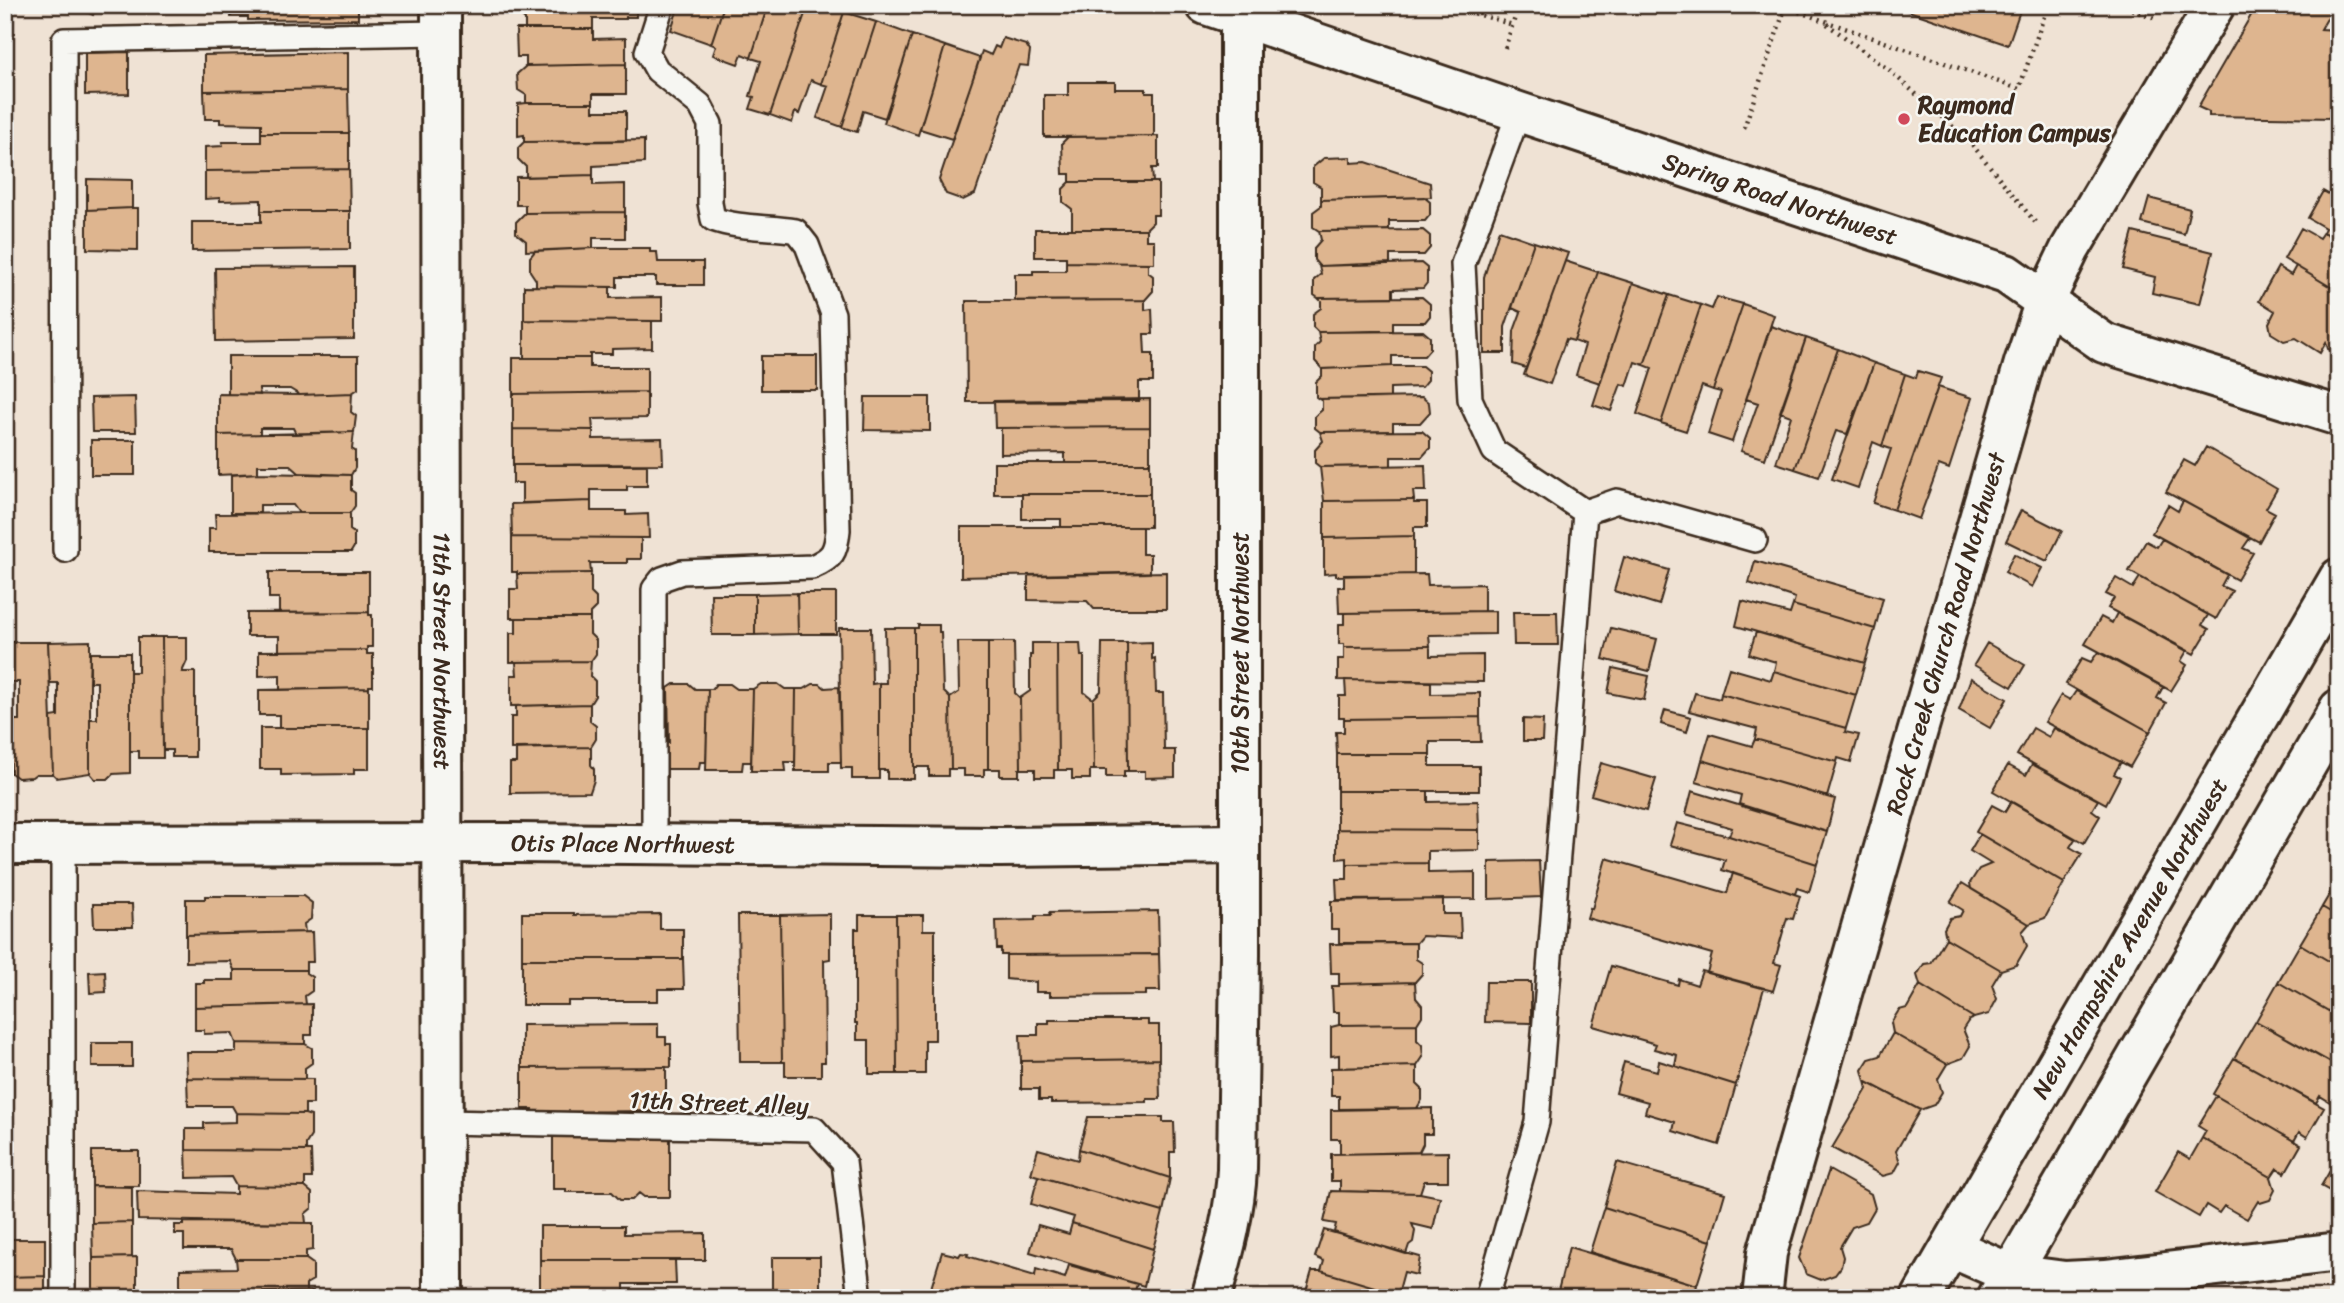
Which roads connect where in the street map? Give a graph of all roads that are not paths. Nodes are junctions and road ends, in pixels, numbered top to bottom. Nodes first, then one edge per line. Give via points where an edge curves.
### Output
1 (662, 5) edge
2 (2215, 5) edge
3 (1229, 9) edge
4 (441, 19) edge
5 (1519, 112) junction
6 (2045, 300) junction
7 (2339, 416) edge
8 (1585, 512) junction
9 (1755, 540) dead end
10 (65, 550) dead end
11 (2339, 578) edge
12 (2339, 709) edge
13 (5, 844) edge
14 (63, 844) junction
15 (442, 844) junction
16 (654, 844) junction
17 (1240, 844) junction
18 (442, 1122) junction
19 (1952, 1248) junction
20 (2339, 1252) edge
21 (2004, 1286) edge
22 (63, 1298) edge
23 (443, 1298) edge
24 (860, 1298) edge
25 (1211, 1298) edge
26 (1487, 1298) edge
27 (1762, 1298) edge
28 (1921, 1298) edge

1 - 16 lane via 647,52 657,70 700,105 710,124 713,219 730,226 796,231 807,244 833,314 838,530 836,548 827,561 812,567 682,572 662,579 654,589
2 - 6 street, Rock Creek Church Road Northwest via 2070,249
3 - 5 street, Spring Road Northwest
3 - 17 street, 10th Street Northwest
4 - 10 lane via 64,40
4 - 15 street, 11th Street Northwest
5 - 6 street, Spring Road Northwest via 2006,274
5 - 8 lane via 1463,264 1470,399 1494,451
6 - 7 street, Spring Road Northwest via 2104,343
6 - 27 street, Rock Creek Church Road Northwest via 1767,1252
8 - 9 lane via 1618,501
8 - 26 lane via 1537,1122
11 - 19 street, New Hampshire Avenue Northwest
12 - 21 street
13 - 14 street, Otis Place Northwest
14 - 15 street, Otis Place Northwest
14 - 22 lane
15 - 16 street, Otis Place Northwest
15 - 18 street, 11th Street Northwest
16 - 17 street, Otis Place Northwest
17 - 25 street, 10th Street Northwest via 1236,1193
18 - 23 street, 11th Street Northwest
18 - 24 lane, 11th Street Alley via 814,1129 844,1162
19 - 21 street
19 - 28 street, New Hampshire Avenue Northwest
20 - 21 street

